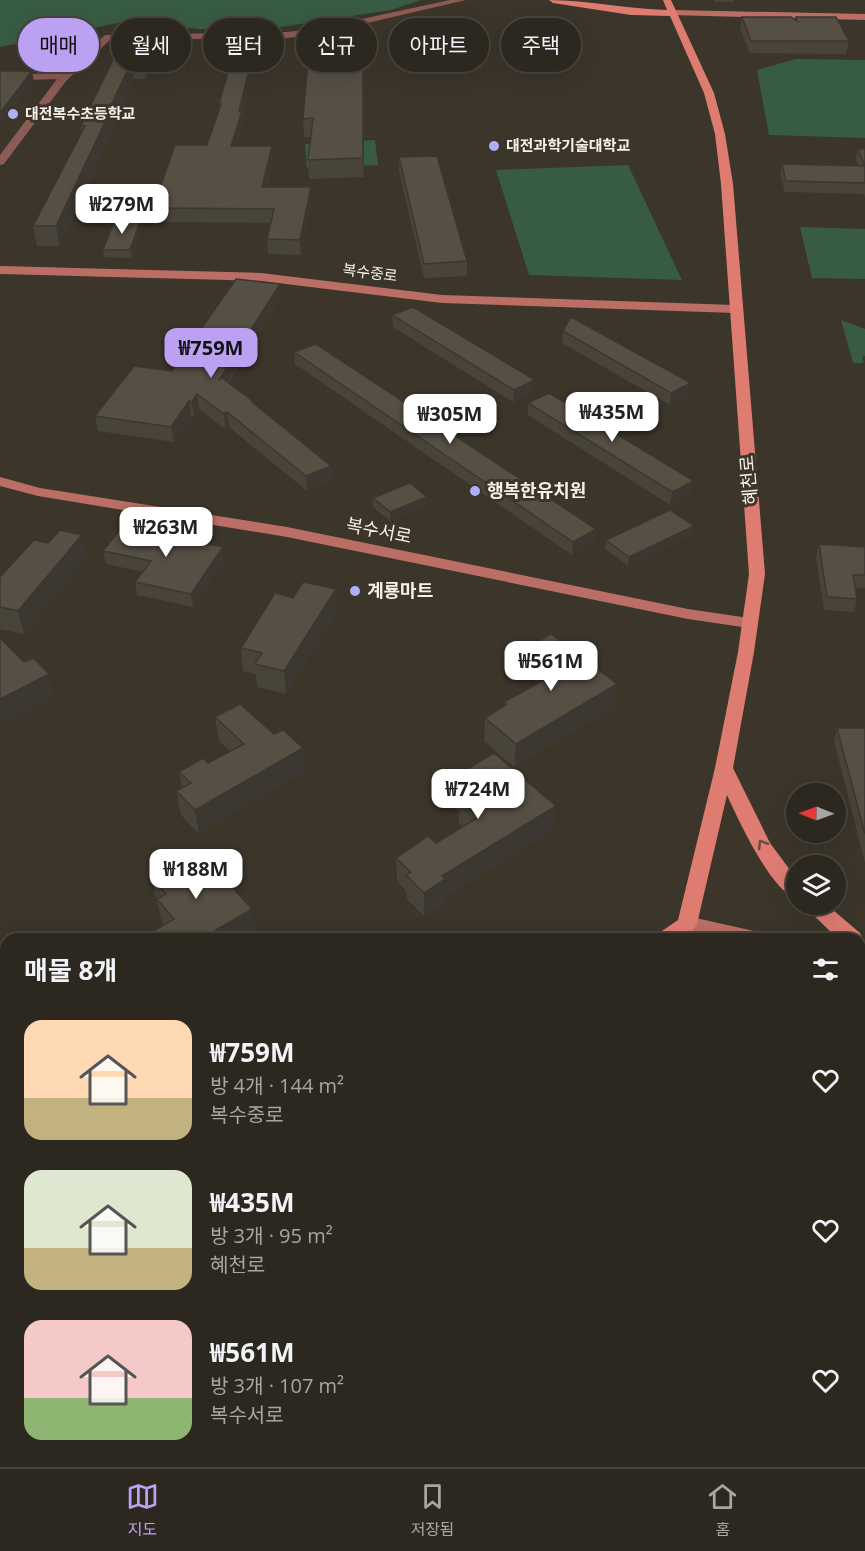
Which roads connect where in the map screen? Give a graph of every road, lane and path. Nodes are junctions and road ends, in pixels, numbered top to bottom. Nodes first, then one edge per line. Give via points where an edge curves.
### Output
1 (462, 0) edge
2 (553, 0) edge
3 (667, 0) edge
4 (674, 13) junction
5 (865, 17) edge
6 (64, 76) junction
7 (0, 78) edge
8 (0, 162) edge
9 (0, 270) edge
10 (735, 309) junction
11 (0, 481) edge
12 (749, 623) junction
13 (724, 768) junction
14 (786, 880) edge
15 (824, 915) edge
16 (687, 924) junction
17 (674, 933) edge
18 (727, 933) edge
19 (845, 933) edge

1 - 6 street via 309,32 108,37
2 - 4 main road via 632,12
3 - 4 main road, 혜천로
4 - 5 main road
4 - 10 main road, 혜천로 via 709,93 720,134
6 - 7 street
6 - 8 street
9 - 10 main road, 복수중로 via 261,277 442,299
10 - 12 main road, 혜천로 via 757,574
11 - 12 main road, 복수서로 via 38,492 275,530
12 - 13 main road, 혜천로
14 -> 13 main road via 749,823
13 - 16 main road, 혜천로
15 - 19 main road
16 - 17 main road
16 - 18 main road

